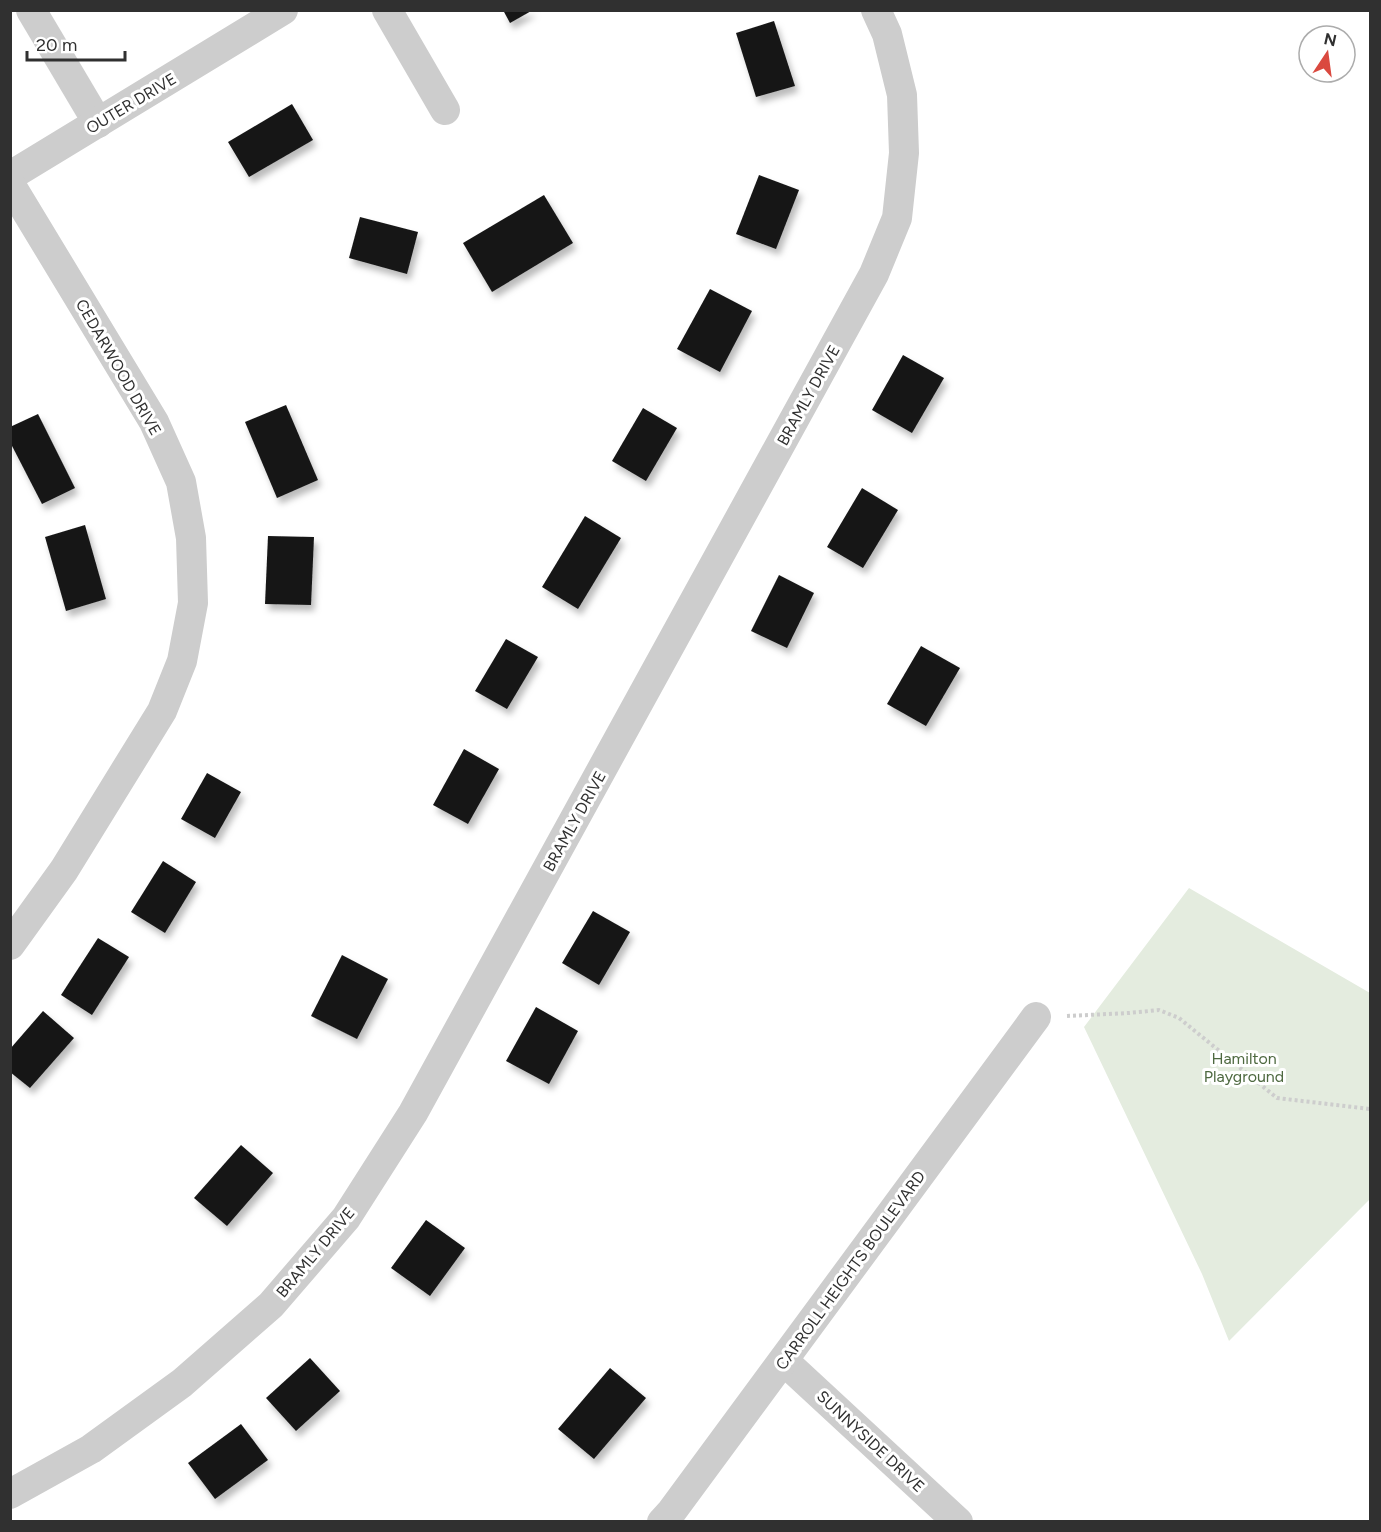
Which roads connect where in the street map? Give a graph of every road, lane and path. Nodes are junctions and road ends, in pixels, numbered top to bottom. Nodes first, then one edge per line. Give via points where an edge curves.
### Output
1 (31, 10) edge
2 (283, 10) edge
3 (387, 10) edge
4 (876, 10) edge
5 (445, 110) dead end
6 (98, 123) junction
7 (10, 176) edge
8 (10, 184) edge
9 (10, 945) edge
10 (1036, 1017) joint
11 (1371, 1109) edge
12 (784, 1361) junction
13 (10, 1494) edge
14 (662, 1521) edge
15 (958, 1521) edge

1 - 6 street
2 - 6 street, OUTER DRIVE
3 - 5 street
4 - 13 street, BRAMLY DRIVE via 887,34 902,95 904,153 897,218 874,274 413,1113 346,1218 271,1305 182,1383 91,1449
6 - 7 street, OUTER DRIVE
8 - 9 street, CEDARWOOD DRIVE via 154,422 181,482 191,538 193,603 182,661 162,711 64,870
10 - 11 path via 1159,1010 1179,1018 1276,1098
10 - 12 street, CARROLL HEIGHTS BOULEVARD
12 - 14 street, CARROLL HEIGHTS BOULEVARD
12 - 15 street, SUNNYSIDE DRIVE

